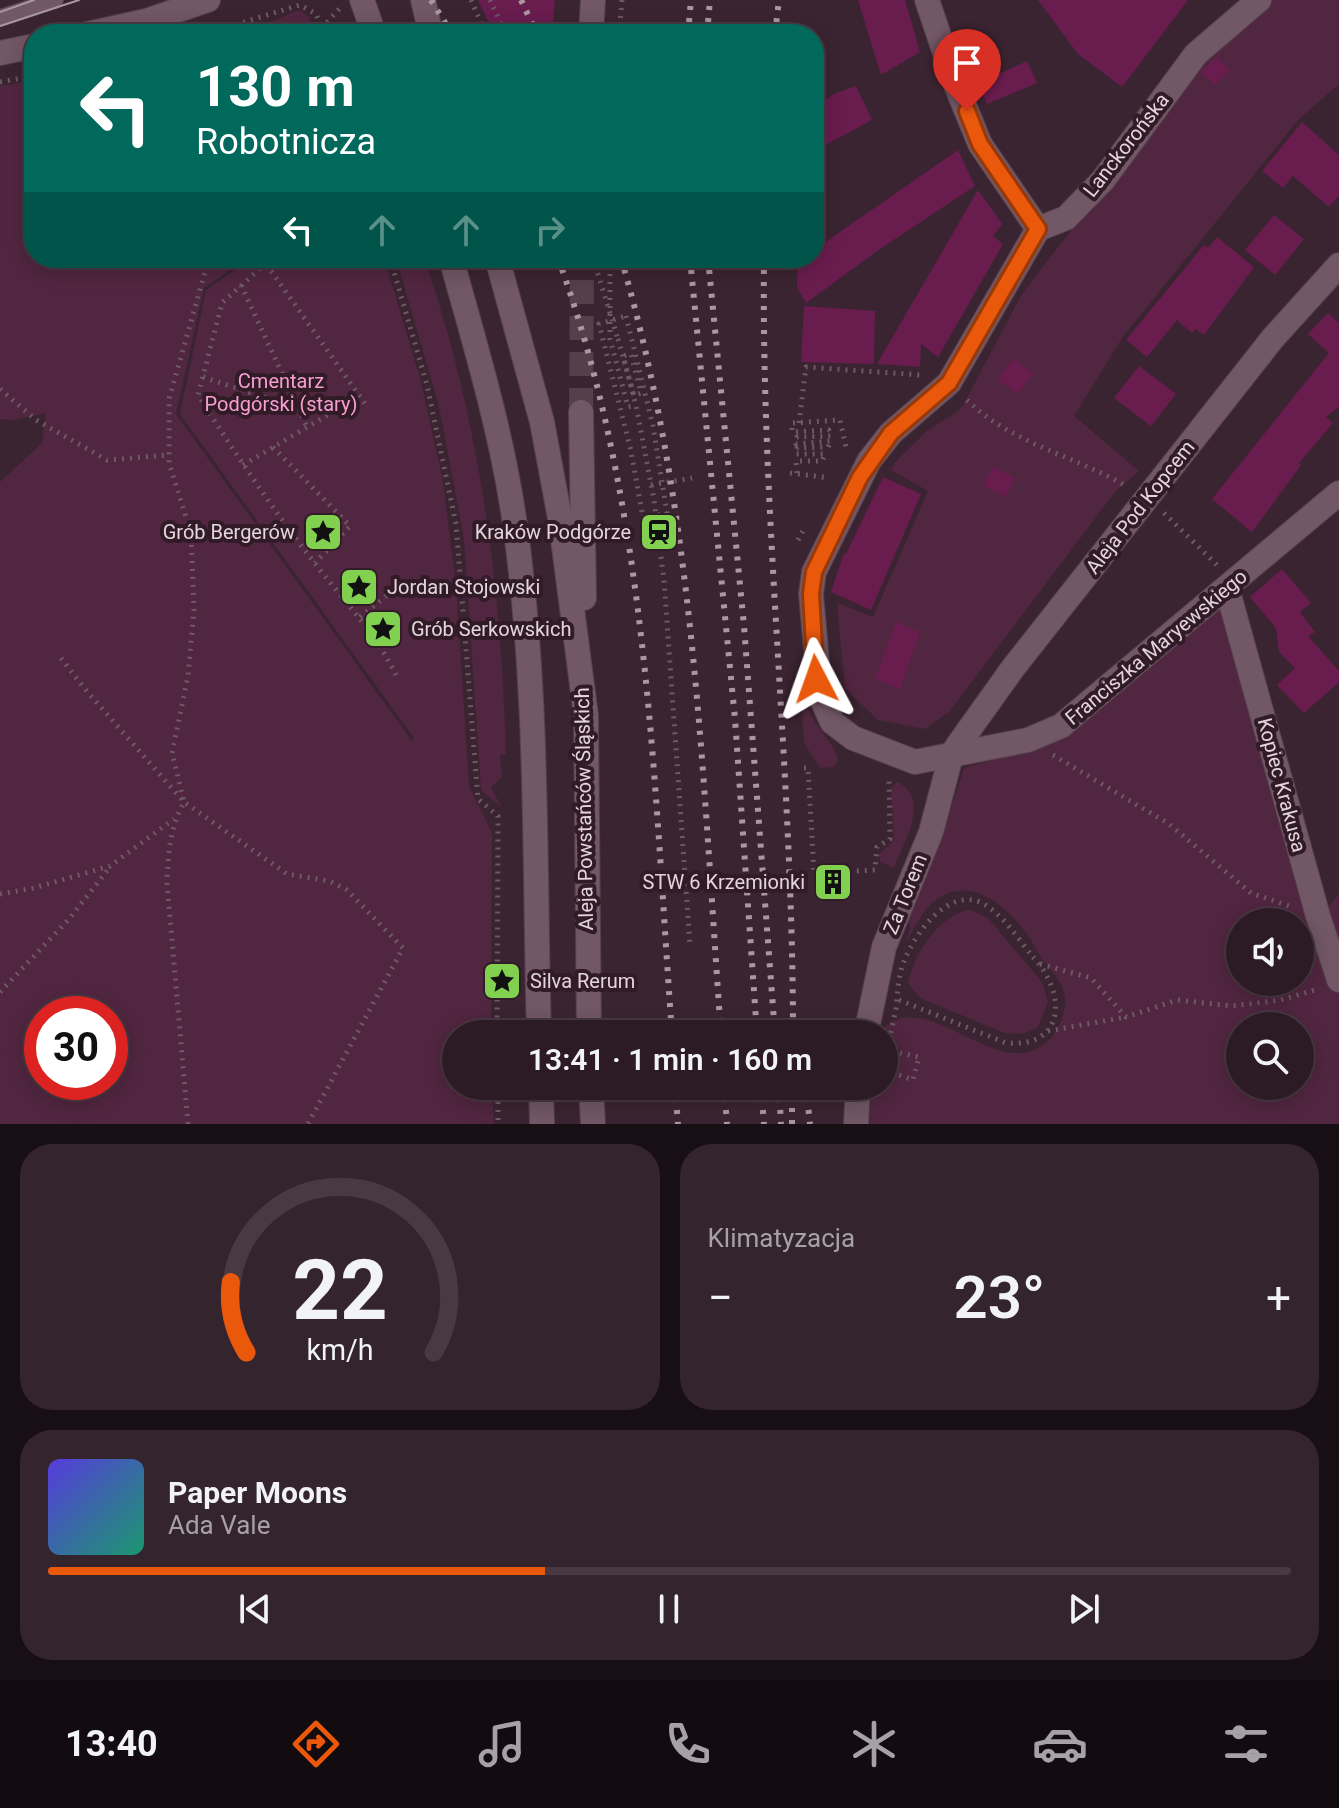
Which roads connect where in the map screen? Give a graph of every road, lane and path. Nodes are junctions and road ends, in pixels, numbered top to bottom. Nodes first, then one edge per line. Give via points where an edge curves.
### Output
1 (55, 0) edge
2 (208, 0) edge
3 (362, 0) edge
4 (423, 0) edge
5 (471, 0) edge
6 (490, 0) edge
7 (593, 0) edge
8 (622, 0) edge
9 (927, 0) edge
10 (1259, 0) edge
11 (293, 2) edge
12 (339, 9) dead end
13 (0, 18) edge
14 (132, 24) edge
15 (232, 24) edge
16 (320, 24) edge
17 (325, 24) edge
18 (370, 24) edge
19 (429, 24) edge
20 (482, 24) edge
21 (501, 24) edge
22 (592, 24) edge
23 (620, 24) edge
24 (24, 48) edge
25 (0, 53) edge
26 (24, 78) edge
27 (0, 82) edge
28 (1038, 229) junction
29 (1339, 265) edge
30 (206, 268) edge
31 (257, 268) edge
32 (270, 268) edge
33 (393, 268) edge
34 (454, 268) edge
35 (500, 268) edge
36 (596, 268) edge
37 (610, 268) edge
38 (241, 285) junction
39 (613, 320) junction
40 (941, 375) junction
41 (203, 377) junction
42 (0, 389) edge
43 (360, 396) junction
44 (636, 405) junction
45 (368, 408) dead end
46 (298, 409) junction
47 (581, 412) tunnel mouth
48 (799, 423) junction
49 (307, 427) junction
50 (847, 444) dead end
51 (273, 447) junction
52 (169, 455) junction
53 (243, 465) junction
54 (692, 478) dead end
55 (829, 478) dead end
56 (651, 485) junction
57 (1126, 487) dead end
58 (1339, 493) edge
59 (1164, 513) dead end
60 (655, 516) junction
61 (315, 563) junction
62 (1231, 585) junction
63 (396, 588) dead end
64 (360, 617) junction
65 (61, 658) dead end
66 (396, 675) dead end
67 (586, 716) junction
68 (1028, 740) junction
69 (951, 756) junction
70 (804, 768) dead end
71 (890, 769) dead end
72 (184, 802) junction
73 (174, 819) junction
74 (110, 866) junction
75 (0, 894) edge
76 (1318, 916) junction
77 (690, 945) dead end
78 (1040, 964) junction
79 (1332, 984) edge
80 (0, 992) edge
81 (873, 993) junction
82 (1126, 1017) junction
83 (497, 1020) edge
84 (539, 1020) edge
85 (589, 1020) edge
86 (868, 1020) edge
87 (894, 1020) edge
88 (1047, 1031) junction
89 (900, 1053) dead end
90 (898, 1075) edge
91 (498, 1100) edge
92 (541, 1100) edge
93 (592, 1100) edge
94 (857, 1100) edge
95 (867, 1100) edge
96 (188, 1124) edge
97 (308, 1124) edge
98 (498, 1124) edge
99 (542, 1124) edge
100 (593, 1124) edge
101 (856, 1124) edge

1 - 13 lane
2 - 14 street
3 - 18 street
4 - 19 street
5 - 20 path
6 - 21 path
7 - 22 street
8 - 23 path
9 - 28 street via 980,144
10 - 28 street, Lanckorońska via 1196,54 1103,180 1066,218
11 - 15 path
11 - 16 path via 312,9
12 - 17 path
24 - 25 street
26 - 27 path
28 - 40 street
29 - 69 street, Aleja Pod Kopcem via 1263,350 1013,668
30 - 52 path via 169,399
31 - 38 path
32 - 43 path
33 - 83 path via 427,385 456,524 478,799 498,816
34 - 84 street via 500,443 523,590 532,703
35 - 67 street, Aleja Powstańców Śląskich via 545,434
36 - 39 path, bridge
37 - 44 path via 610,339 628,407
38 - 41 path via 222,303
38 - 46 path
39 - 44 path, bridge via 634,396 641,393 631,354 623,356 633,391
39 - 60 path, bridge via 599,324 643,518
39 - 60 path, bridge via 626,316 653,426 667,513
40 - 48 path via 806,367
40 - 57 path via 977,410
40 - 69 street via 869,461 818,562 811,594 816,679 832,722 853,738 910,761
41 - 46 path
41 - 53 path via 198,395
42 - 52 path via 36,420 107,460
43 - 45 path
43 - 49 path
44 - 56 path
46 - 49 path
47 - 67 street
48 - 50 path via 840,420
48 - 55 path via 792,423 792,432 829,430 831,436 797,437 796,444 831,441 828,447 797,448 796,454 825,454 822,461 796,461 793,473
49 - 51 path
51 - 53 path
51 - 61 path via 350,526
52 - 72 path via 191,533 194,610 188,676 172,753
53 - 61 path
54 - 56 path
56 - 60 path
58 - 62 street, Franciszka Maryewskiego
59 - 62 path
60 - 77 path
61 - 64 path
62 - 68 street, Franciszka Maryewskiego via 1061,726
62 - 76 street, Kopiec Krakusa
63 - 64 path
64 - 66 path
65 - 72 path
67 - 85 street, Aleja Powstańców Śląskich
68 - 69 street, Franciszka Maryewskiego
68 - 76 path via 1169,824 1251,893
69 - 81 street, Za Torem via 938,813 893,923
70 - 71 path via 814,873 878,867 877,847 890,839
72 - 73 path
72 - 97 path via 287,874 329,881 347,890 403,948
73 - 74 path
73 - 96 path via 167,883
74 - 75 path
74 - 80 path via 70,918
76 - 79 street, Kopiec Krakusa
78 - 82 path via 1091,978
78 - 87 path, bridge via 992,909 979,901 951,902 938,910 905,958
78 - 88 path via 1055,987 1057,1003
79 - 82 path via 1281,1000 1232,1006 1177,1000
81 - 86 street, Za Torem
81 - 88 path via 1006,1043 1021,1044
82 - 88 path
89 - 90 path via 919,1057 913,1080
91 - 98 path
92 - 99 street
93 - 100 street
94 - 101 street
95 - 101 path, bridge

